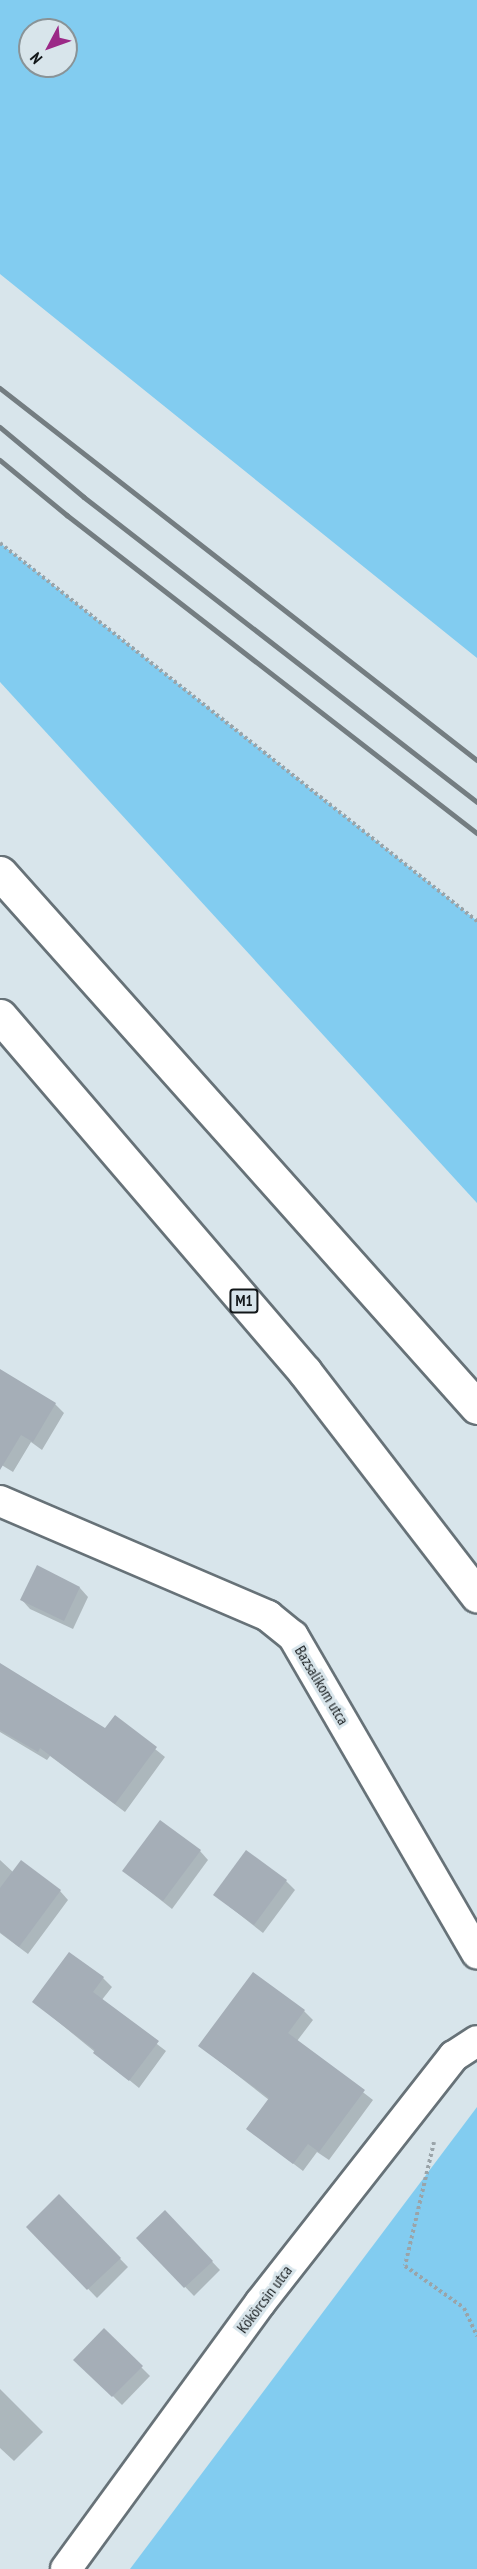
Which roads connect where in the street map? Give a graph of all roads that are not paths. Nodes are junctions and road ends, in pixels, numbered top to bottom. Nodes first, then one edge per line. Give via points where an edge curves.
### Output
1 (0, 873) edge
2 (0, 1016) edge
3 (477, 1407) edge
4 (0, 1502) edge
5 (477, 1595) edge
6 (477, 1953) edge
7 (477, 2041) edge
8 (66, 2569) edge

1 - 3 highway
2 - 5 highway, M1 via 305,1372
4 - 6 street, Bazsalikom utca via 268,1616 293,1636
7 - 8 street, Kökörcsin utca via 454,2056 260,2303

